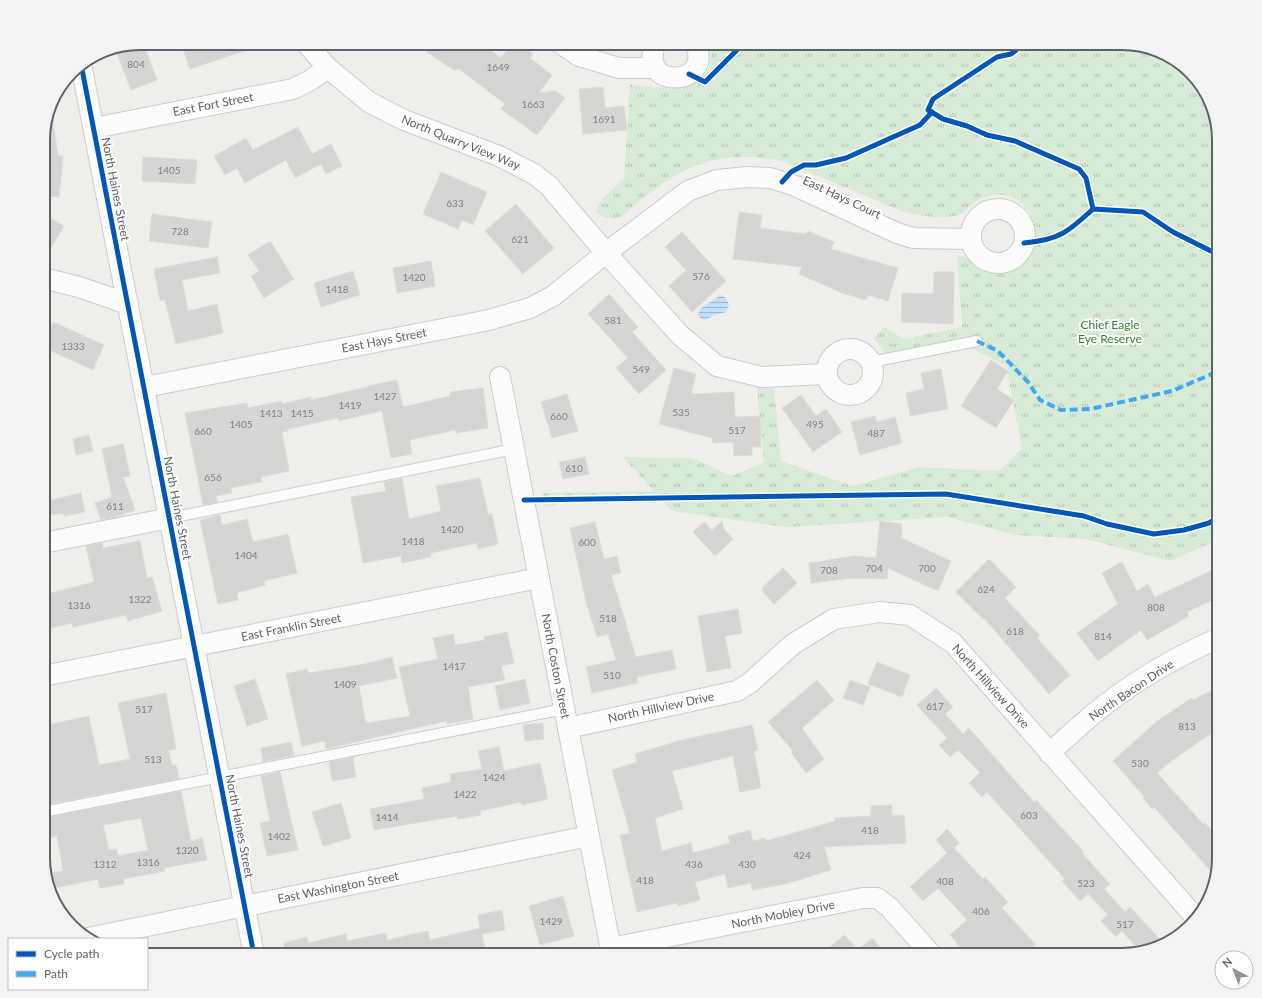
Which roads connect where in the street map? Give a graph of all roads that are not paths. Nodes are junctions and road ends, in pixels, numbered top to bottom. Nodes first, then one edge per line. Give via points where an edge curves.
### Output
1 (312, 50) edge
2 (570, 50) edge
3 (653, 50) edge
4 (697, 50) edge
5 (328, 68) junction
6 (656, 68) junction
7 (82, 71) edge
8 (94, 128) junction
9 (971, 239) dead end
10 (606, 253) junction
11 (50, 280) edge
12 (128, 304) junction
13 (977, 340) dead end
14 (871, 362) junction
15 (826, 374) junction
16 (500, 377) dead end
17 (144, 387) junction
18 (514, 449) junction
19 (170, 518) junction
20 (50, 542) edge
21 (539, 578) junction
22 (1212, 641) edge
23 (195, 646) junction
24 (50, 675) edge
25 (564, 708) junction
26 (568, 728) junction
27 (1050, 753) junction
28 (220, 777) junction
29 (50, 811) edge
30 (589, 836) junction
31 (245, 906) junction
32 (1192, 914) edge
33 (96, 936) edge
34 (253, 948) edge
35 (610, 948) edge
36 (630, 948) edge
37 (926, 948) edge

1 - 5 street, North Quarry View Way
2 - 6 street via 579,56 619,68
3 - 6 street
4 - 6 street via 698,61 688,75 670,78 662,75
5 - 8 street, East Fort Street via 293,89
5 - 10 street, North Quarry View Way via 353,90 387,112 499,156 534,174 549,186
7 - 8 street, North Haines Street
8 - 12 street, North Haines Street
9 - 10 street, East Hays Court via 913,238 793,185 770,178 748,176 717,180 688,191
10 - 15 street, North Quarry View Way via 680,335 717,366 762,377
10 - 17 street, East Hays Street via 553,296 508,316
11 - 12 street
12 - 17 street, North Haines Street
13 - 14 lane
14 - 15 street via 865,354 848,348 832,357 827,365
14 - 15 street via 872,380 860,394 842,395 834,390
16 - 18 street, North Coston Street
17 - 19 street, North Haines Street
18 - 19 lane
18 - 21 street, North Coston Street
19 - 20 street
19 - 23 street, North Haines Street
21 - 23 street, East Franklin Street
21 - 25 street, North Coston Street
22 - 27 street, North Bacon Drive via 1146,677 1091,716
23 - 24 street, East Franklin Street
23 - 28 street, North Haines Street
25 - 26 street, North Coston Street
25 - 28 lane
26 - 27 street, North Hillview Drive via 737,691 750,683 793,644 834,619 879,612 910,616 953,643
26 - 30 street, North Coston Street
27 - 32 street, North Hillview Drive
28 - 29 lane
28 - 31 street, North Haines Street
30 - 31 street, East Washington Street
30 - 35 street, North Coston Street
31 - 33 street, East Washington Street
31 - 34 street, North Haines Street
36 - 37 street, North Mobley Drive via 863,898 877,898 889,907

